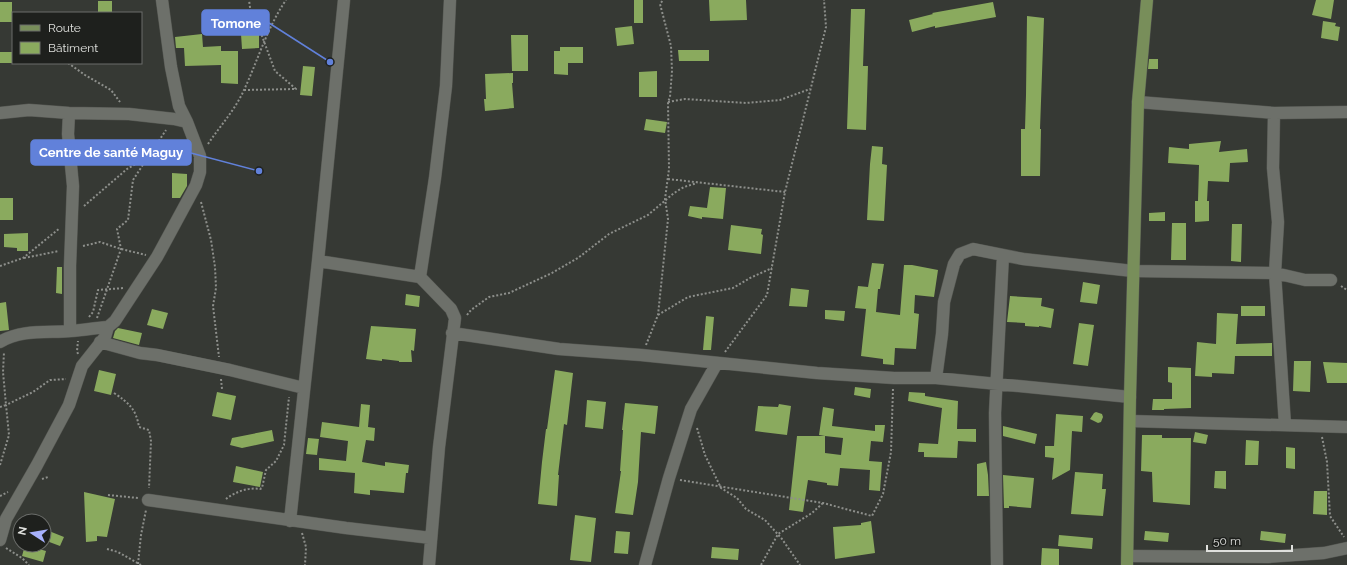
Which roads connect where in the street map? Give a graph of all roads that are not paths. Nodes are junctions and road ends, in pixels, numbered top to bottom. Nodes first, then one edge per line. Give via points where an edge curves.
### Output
1 (162, 0) edge
2 (344, 0) edge
3 (450, 0) edge
4 (1146, 0) edge
5 (1138, 102) junction
6 (1347, 112) edge
7 (0, 113) edge
8 (69, 113) junction
9 (1274, 113) junction
10 (187, 122) junction
11 (1003, 255) junction
12 (318, 261) junction
13 (1133, 271) junction
14 (1275, 273) junction
15 (420, 277) junction
16 (1331, 280) dead end
17 (108, 327) junction
18 (453, 329) junction
19 (75, 331) junction
20 (2, 340) edge
21 (100, 342) junction
22 (717, 363) junction
23 (936, 378) junction
24 (997, 385) junction
25 (304, 388) junction
26 (1130, 397) junction
27 (1130, 421) junction
28 (1285, 425) junction
29 (1347, 427) edge
30 (148, 500) road end
31 (295, 521) junction
32 (431, 538) junction
33 (1, 542) edge
34 (1347, 548) edge
35 (1128, 561) edge
36 (1268, 561) edge
37 (429, 565) edge
38 (645, 565) edge
39 (998, 565) edge

1 - 10 street via 171,67 179,106
2 - 12 street
3 - 15 street via 446,86 436,178
4 - 5 main road
5 - 9 street
5 - 13 main road
6 - 9 street
7 - 8 street via 29,110
8 - 10 street via 129,114
8 - 19 street
9 - 14 street via 1273,168 1278,222
10 - 17 street via 200,156 200,172 196,185 157,257 115,321
11 - 13 street via 1023,260
11 - 23 street via 973,249 960,254 954,264 944,302
11 - 24 street
12 - 15 street
12 - 25 street
13 - 14 street
13 - 26 main road
14 - 16 street via 1305,280
14 - 28 street
15 - 18 street via 451,309 455,318
17 - 19 street
17 - 21 street via 105,337
18 - 22 street via 559,349
18 - 32 street
19 - 20 street via 13,335
21 - 25 street
21 - 33 street via 82,366 69,405 6,519
22 - 23 street via 817,373
22 - 38 street via 691,409
23 - 24 street
24 - 26 street
24 - 39 street via 995,413
25 - 31 street
26 - 27 main road
27 - 28 street
27 - 35 main road
28 - 29 street
30 - 31 street
31 - 32 street
32 - 37 street
34 - 36 street
35 - 36 street

